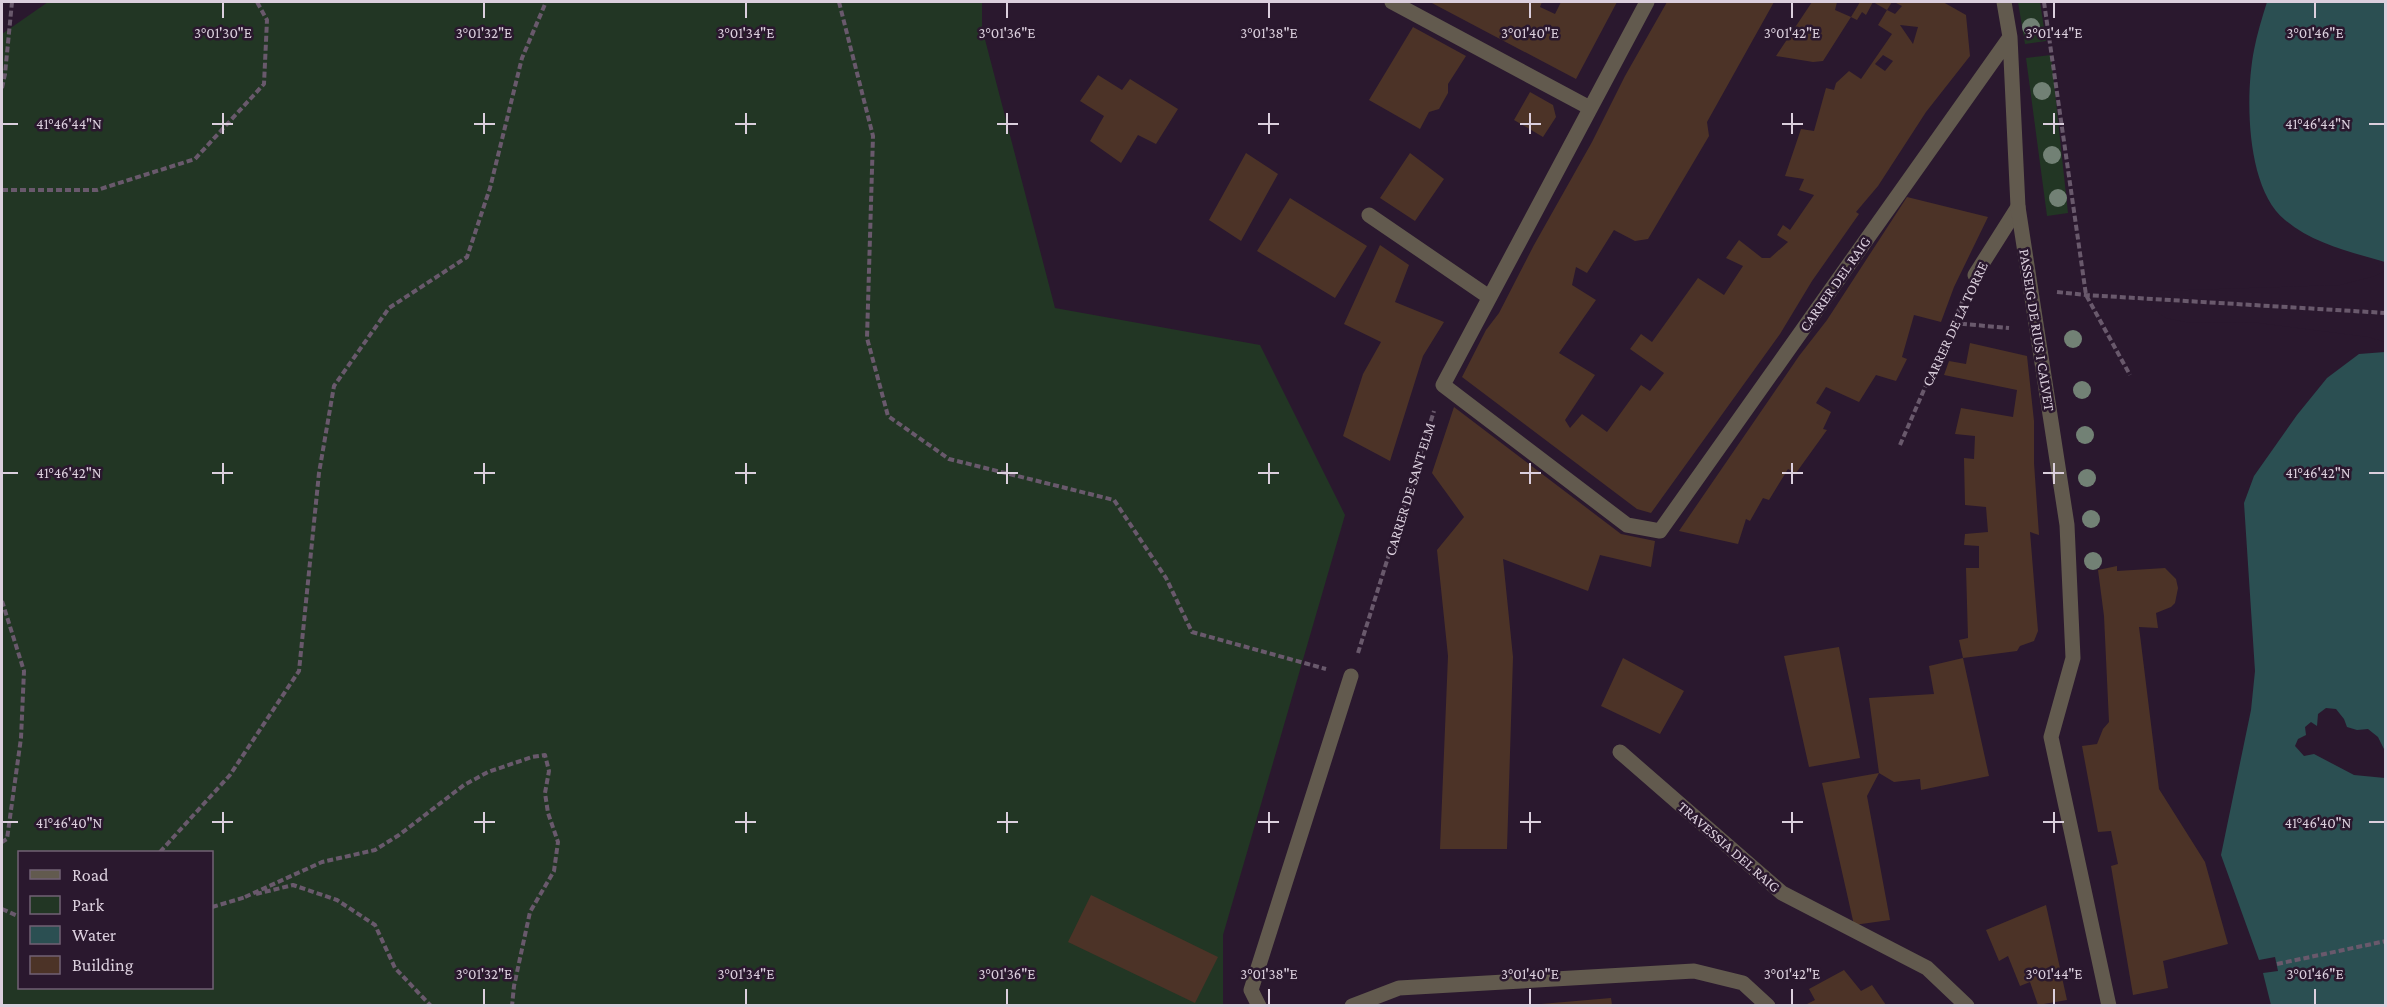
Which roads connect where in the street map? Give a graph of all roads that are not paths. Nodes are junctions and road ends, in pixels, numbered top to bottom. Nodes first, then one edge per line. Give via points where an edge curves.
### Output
1 (1392, 2) edge
2 (1647, 2) edge
3 (2004, 2) edge
4 (2010, 37) junction
5 (1590, 108) junction
6 (2018, 207) junction
7 (1369, 215) dead end
8 (1975, 274) road end
9 (1489, 297) junction
10 (1351, 676) road end
11 (1620, 752) dead end
12 (1258, 1005) edge
13 (1352, 1005) edge
14 (1768, 1005) edge
15 (1967, 1005) edge
16 (2109, 1005) edge

1 - 5 street
2 - 5 street
3 - 4 street, PASSEIG DE RIUS I CALVET
4 - 6 street, PASSEIG DE RIUS I CALVET
4 - 9 street, CARRER DEL RAIG via 1660,531 1627,525 1443,385
5 - 9 street
6 - 8 street, CARRER DE LA TORRE
6 - 16 street, PASSEIG DE RIUS I CALVET via 2067,525 2073,658 2051,737
7 - 9 street
10 - 12 street via 1251,990
11 - 15 street, TRAVESSIA DEL RAIG via 1782,893 1927,968
13 - 14 street via 1399,988 1694,971 1743,983

